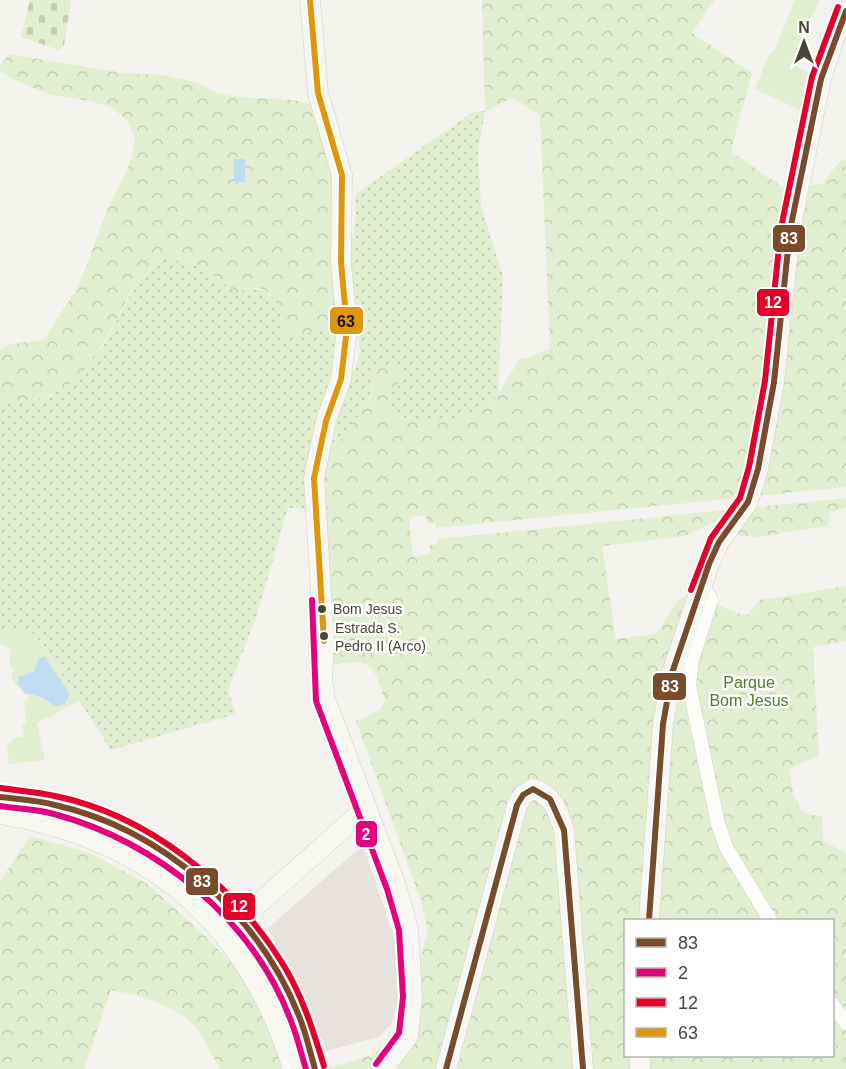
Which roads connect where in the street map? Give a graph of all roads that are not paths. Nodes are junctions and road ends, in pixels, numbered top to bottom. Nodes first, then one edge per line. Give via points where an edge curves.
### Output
1 (310, 0) edge
2 (846, 11) edge
3 (699, 593) junction
4 (0, 798) edge
5 (365, 809) junction
6 (0, 814) edge
7 (649, 919) edge
8 (769, 919) edge
9 (240, 920) junction
10 (240, 955) junction
11 (834, 1007) edge
12 (846, 1023) edge
13 (293, 1069) edge
14 (315, 1069) edge
15 (383, 1069) edge
16 (446, 1069) edge
17 (583, 1069) edge

1 - 5 main road via 318,93 342,175 341,262 347,328 341,379 326,421 314,478 324,641 322,680 325,699
2 - 3 main road via 821,79 790,230 774,382 758,469 748,502 719,542
3 - 7 main road via 677,656 663,724
3 - 8 street via 707,593 711,600 692,660 689,685 718,824 730,855
4 - 9 main road via 18,798 82,812 134,834 165,852
5 - 9 main road
5 - 15 main road via 396,886 411,955 408,1036
6 - 10 main road via 78,831 121,850 185,893
9 - 10 main road
9 - 14 main road via 283,982 312,1051
10 - 13 main road via 270,1011
11 - 12 street
16 - 17 main road via 512,822 524,795 533,789 543,791 552,802 564,830

